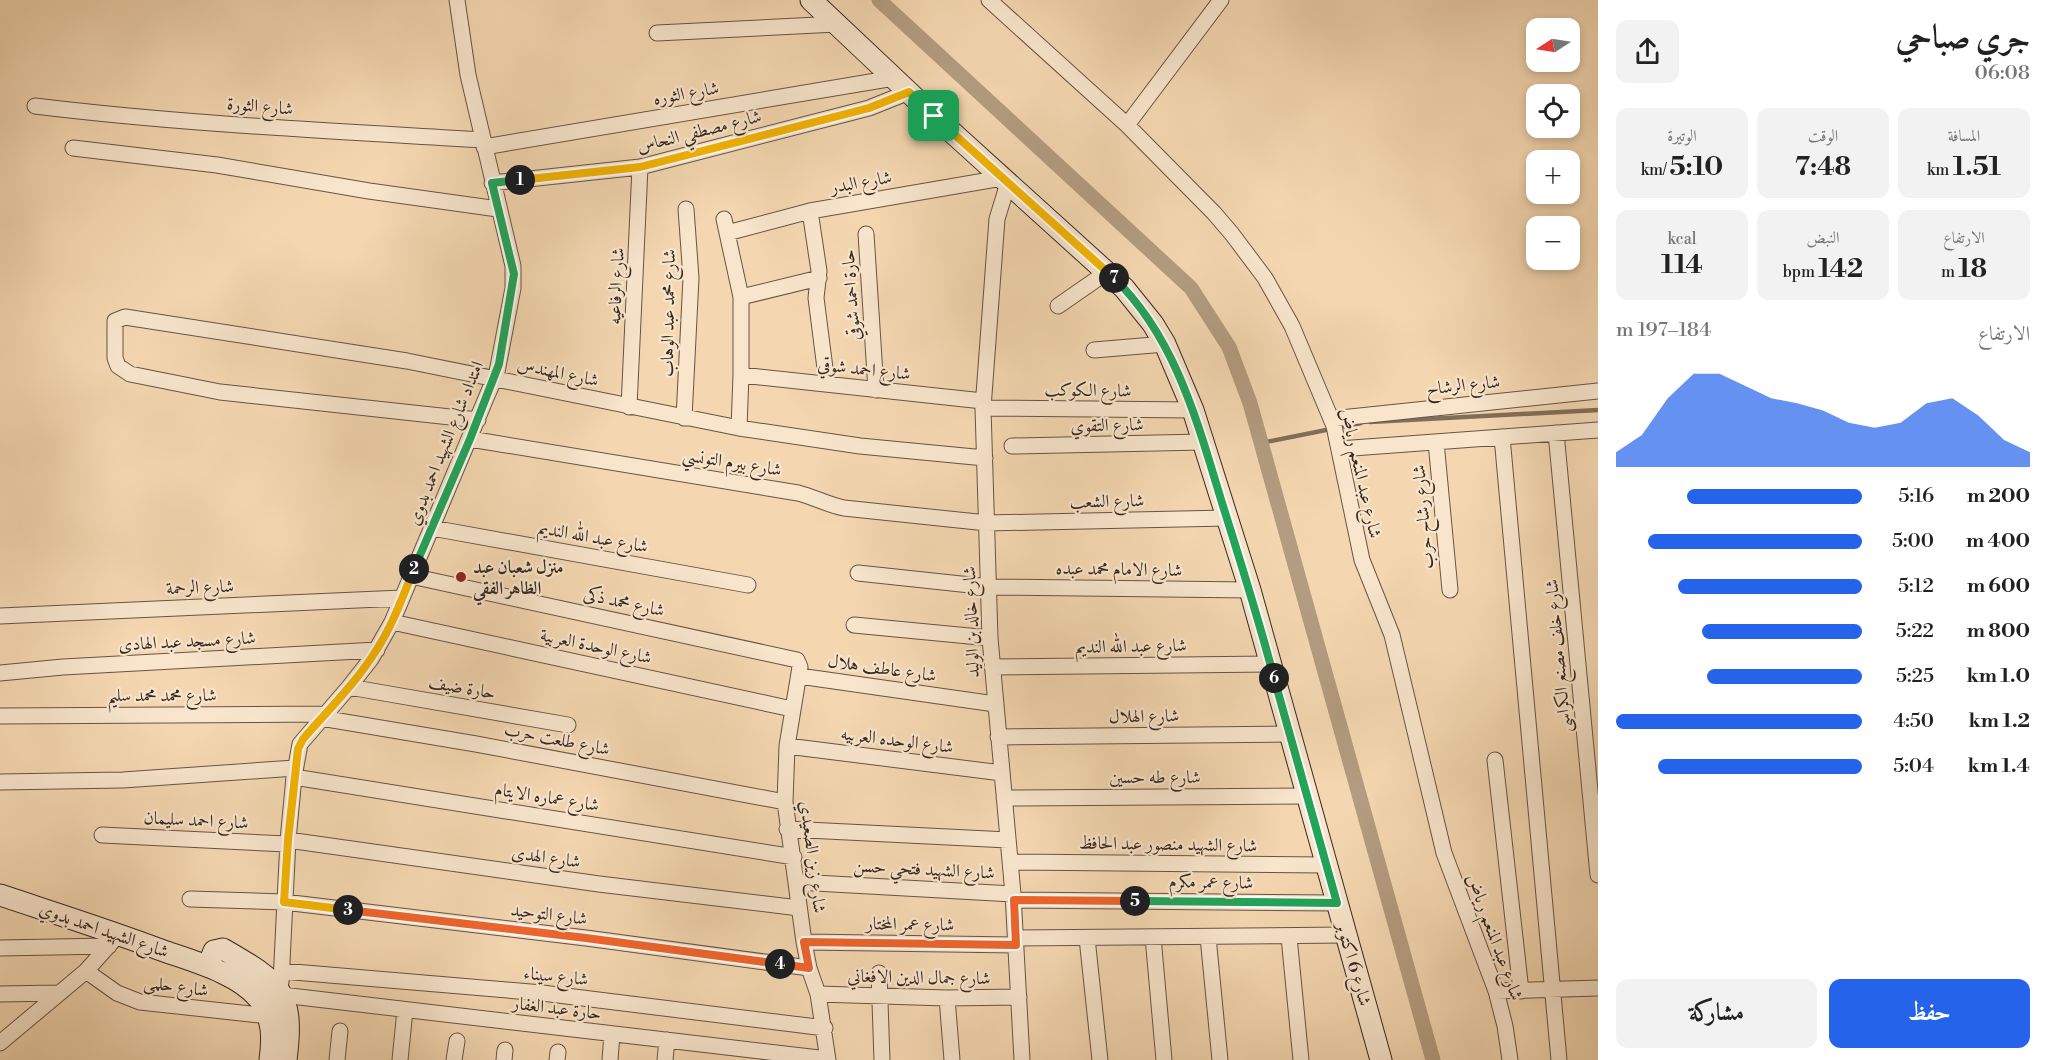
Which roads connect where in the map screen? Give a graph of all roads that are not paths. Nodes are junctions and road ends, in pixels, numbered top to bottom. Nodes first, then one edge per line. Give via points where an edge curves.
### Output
1 (457, 0) edge
2 (811, 0) edge
3 (989, 0) edge
4 (1221, 0) edge
5 (837, 24) junction
6 (657, 33) dead end
7 (901, 85) junction
8 (35, 106) dead end
9 (1127, 125) junction
10 (483, 144) junction
11 (73, 148) dead end
12 (640, 167) junction
13 (1005, 180) junction
14 (492, 183) junction
15 (498, 209) junction
16 (686, 209) dead end
17 (810, 211) junction
18 (866, 234) dead end
19 (1107, 272) junction
20 (819, 278) junction
21 (741, 297) junction
22 (1058, 306) dead end
23 (1165, 344) junction
24 (1094, 350) dead end
25 (741, 375) junction
26 (494, 378) junction
27 (827, 384) junction
28 (876, 390) junction
29 (1598, 391) edge
30 (983, 405) junction
31 (629, 407) junction
32 (1193, 410) junction
33 (684, 418) junction
34 (478, 420) junction
35 (1333, 423) junction
36 (739, 428) junction
37 (1598, 430) edge
38 (1556, 433) junction
39 (1502, 437) junction
40 (470, 439) junction
41 (1203, 442) junction
42 (1436, 442) junction
43 (1012, 446) dead end
44 (1339, 448) junction
45 (985, 458) junction
46 (1227, 518) junction
47 (987, 523) junction
48 (432, 528) junction
49 (858, 573) dead end
50 (411, 576) junction
51 (748, 585) dead end
52 (988, 587) junction
53 (1250, 590) junction
54 (1450, 590) dead end
55 (402, 598) junction
56 (0, 616) edge
57 (392, 622) junction
58 (854, 625) dead end
59 (990, 638) junction
60 (377, 650) junction
61 (794, 659) joint
62 (1271, 664) junction
63 (992, 668) junction
64 (0, 673) edge
65 (799, 676) junction
66 (349, 687) junction
67 (995, 704) junction
68 (792, 709) junction
69 (0, 716) edge
70 (323, 716) junction
71 (568, 725) dead end
72 (1289, 734) junction
73 (998, 737) junction
74 (787, 746) junction
75 (1495, 760) dead end
76 (294, 773) junction
77 (1002, 773) junction
78 (0, 782) edge
79 (1306, 796) junction
80 (1004, 798) junction
81 (785, 802) junction
82 (788, 829) junction
83 (102, 835) dead end
84 (1008, 840) junction
85 (287, 842) junction
86 (794, 857) junction
87 (1010, 862) junction
88 (1325, 865) junction
89 (1598, 875) edge
90 (797, 882) junction
91 (0, 895) edge
92 (1013, 897) junction
93 (190, 899) dead end
94 (284, 902) junction
95 (1337, 903) junction
96 (800, 908) junction
97 (1346, 935) junction
98 (1153, 937) junction
99 (1289, 937) junction
100 (1087, 938) junction
101 (1208, 938) junction
102 (114, 940) junction
103 (804, 942) junction
104 (1016, 942) junction
105 (0, 948) edge
106 (208, 966) junction
107 (809, 968) junction
108 (86, 971) junction
109 (879, 973) dead end
110 (281, 986) junction
111 (1598, 988) edge
112 (1552, 990) junction
113 (1521, 991) junction
114 (1496, 992) junction
115 (60, 993) junction
116 (0, 994) edge
117 (818, 994) junction
118 (880, 996) junction
119 (1019, 997) junction
120 (947, 998) junction
121 (264, 1008) junction
122 (405, 1010) junction
123 (825, 1028) junction
124 (340, 1031) dead end
125 (612, 1034) junction
126 (667, 1040) junction
127 (457, 1041) dead end
128 (0, 1043) edge
129 (270, 1060) edge
130 (286, 1060) edge
131 (337, 1060) edge
132 (400, 1060) edge
133 (454, 1060) edge
134 (610, 1060) edge
135 (665, 1060) edge
136 (828, 1060) edge
137 (882, 1060) edge
138 (952, 1060) edge
139 (1022, 1060) edge
140 (1100, 1060) edge
141 (1164, 1060) edge
142 (1220, 1060) edge
143 (1300, 1060) edge
144 (1381, 1060) edge
145 (1510, 1060) edge
146 (1559, 1060) edge

1 - 10 street, امتداد شارع الشهيد احمد بدوي
2 - 5 main road, شارع 6 اكتوبر
3 - 9 street, شارع عبد المنعم رياض
4 - 9 street
5 - 6 street
5 - 7 main road, شارع 6 اكتوبر
7 - 10 street, شارع الثوره
7 - 12 street, شارع مصطفي النحاس via 869,108
7 - 13 main road, شارع 6 اكتوبر
8 - 10 street, شارع الثورة
9 - 35 street, شارع عبد المنعم رياض via 1214,213 1265,278 1296,334
10 - 14 street, امتداد شارع الشهيد احمد بدوي
11 - 15 street via 217,165
12 - 14 street, شارع مصطفي النحاس
12 - 31 street, شارع الرفاعيه
13 - 17 street, شارع البدر
13 - 19 main road, شارع 6 اكتوبر
13 - 30 street, شارع خالد بن الوليد via 997,219
14 - 15 street, امتداد شارع الشهيد احمد بدوي
15 - 26 street, امتداد شارع الشهيد احمد بدوي via 513,280
16 - 33 street, شارع محمد عبد الوهاب via 691,278
17 - 20 street
17 - 21 street, شارع البدر via 726,226
18 - 28 street, حارة احمد شوقي
19 - 22 street
19 - 23 main road, شارع 6 اكتوبر via 1139,305
20 - 21 street
20 - 27 street via 816,298
21 - 25 street
23 - 24 street
23 - 32 main road, شارع 6 اكتوبر
25 - 27 street, شارع احمد شوقي
25 - 36 street
26 - 31 street, شارع المهندس
26 - 34 street, امتداد شارع الشهيد احمد بدوي
26 - 34 street, شارع المهندس via 125,316 115,321 115,358 118,366 130,374 220,392
27 - 28 street, شارع احمد شوقي
28 - 30 street, شارع احمد شوقي
29 - 35 street, شارع الرشاح
30 - 32 street, شارع الكوكب
30 - 45 street, شارع خالد بن الوليد
31 - 33 street, شارع المهندس
32 - 41 main road, شارع 6 اكتوبر
33 - 36 street, شارع المهندس
34 - 40 street, امتداد شارع الشهيد احمد بدوي
35 - 44 street, شارع عبد المنعم رياض
36 - 45 street, شارع المهندس via 860,446
37 - 38 street
38 - 39 street
38 - 89 street, شارع خلف مصنع الكراسى
39 - 42 street
39 - 112 street
40 - 47 street, شارع بيرم التونسي via 798,493 844,508
40 - 48 street, امتداد شارع الشهيد احمد بدوي
41 - 43 street, شارع التقوي
41 - 46 main road, شارع 6 اكتوبر
42 - 44 street
42 - 54 street, شارع رشاح حرب
44 - 114 street, شارع عبد المنعم رياض via 1357,542 1392,635 1444,853
45 - 47 street, شارع خالد بن الوليد
46 - 47 street, شارع الشعب
46 - 53 main road, شارع 6 اكتوبر
47 - 52 street, شارع خالد بن الوليد
48 - 50 street, امتداد شارع الشهيد احمد بدوي
48 - 51 street, شارع عبد الله النديم
49 - 52 street, شارع الامام محمد عبده
50 - 55 street, امتداد شارع الشهيد احمد بدوي
50 - 61 street, شارع محمد ذكى
52 - 53 street, شارع الامام محمد عبده
52 - 59 street, شارع خالد بن الوليد
53 - 62 main road, شارع 6 اكتوبر
55 - 56 street, شارع الرحمة
55 - 57 street, امتداد شارع الشهيد احمد بدوي
57 - 60 street, امتداد شارع الشهيد احمد بدوي
57 - 68 street, شارع الوحدة العربية
58 - 59 street
59 - 63 street, شارع خالد بن الوليد
60 - 64 street, شارع مسجد عبد الهادى
60 - 66 street, امتداد شارع الشهيد احمد بدوي
61 - 65 street, شارع زين الصعيدي via 800,663
62 - 63 street, شارع عبد الله النديم
62 - 72 main road, شارع 6 اكتوبر
63 - 67 street, شارع خالد بن الوليد
65 - 67 street, شارع عاطف هلال
65 - 68 street, شارع زين الصعيدي
66 - 70 street, امتداد شارع الشهيد احمد بدوي
66 - 71 street, حارة ضيف
67 - 73 street, شارع خالد بن الوليد
68 - 74 street, شارع زين الصعيدي
69 - 70 street, شارع محمد محمد سليم
70 - 76 street, امتداد شارع الشهيد احمد بدوي via 300,744
70 - 81 street, شارع طلعت حرب
72 - 73 street, شارع الهلال
72 - 79 main road, شارع 6 اكتوبر
73 - 77 street, شارع خالد بن الوليد
74 - 77 street, شارع الوحده العربيه
74 - 81 street, شارع زين الصعيدي
75 - 113 street
76 - 78 street, شارع عماره الايتام
76 - 85 street, امتداد شارع الشهيد احمد بدوي
76 - 86 street, شارع عماره الايتام
77 - 80 street, شارع خالد بن الوليد
79 - 80 street, شارع طه حسين
79 - 88 main road, شارع 6 اكتوبر
80 - 84 street, شارع خالد بن الوليد
81 - 82 street, شارع زين الصعيدي
82 - 84 street
82 - 86 street, شارع زين الصعيدي
83 - 85 street, شارع احمد سليمان
84 - 87 street, شارع خالد بن الوليد
85 - 94 street, امتداد شارع الشهيد احمد بدوي
85 - 96 street, شارع الهدى
86 - 90 street, شارع زين الصعيدي
87 - 88 street, شارع الشهيد منصور عبد الحافظ
87 - 92 street, شارع خالد بن الوليد
88 - 95 main road, شارع 6 اكتوبر
90 - 92 street, شارع الشهيد فتحي حسن
90 - 96 street, شارع زين الصعيدي
91 - 102 main road, شارع الشهيد احمد بدوي
92 - 95 street, شارع عمر مكرم
92 - 104 street, شارع خالد بن الوليد
93 - 94 street, شارع التوحيد
94 - 107 street, شارع التوحيد
94 - 110 street, امتداد شارع الشهيد احمد بدوي
95 - 97 main road, شارع 6 اكتوبر
96 - 103 street, شارع زين الصعيدي
97 - 99 street, شارع عمر المختار
97 - 144 main road, شارع 6 اكتوبر
98 - 100 street, شارع عمر المختار
98 - 101 street, شارع عمر المختار
98 - 141 street
99 - 101 street, شارع عمر المختار
99 - 143 street
100 - 104 street, شارع عمر المختار
100 - 140 street
101 - 142 street
102 - 105 street
102 - 106 main road, شارع الشهيد احمد بدوي
102 - 108 street
103 - 104 street, شارع عمر المختار
103 - 107 street, شارع زين الصعيدي
104 - 119 street, شارع خالد بن الوليد
106 - 110 main road via 214,951 224,949
106 - 121 main road, شارع الشهيد احمد بدوي via 241,983
107 - 117 street, شارع زين الصعيدي
108 - 115 street
108 - 121 street, شارع حلمى via 117,993 140,1002
109 - 118 street
110 - 121 street
110 - 122 street, حارة عبد الغفار
110 - 123 street, شارع سيناء via 542,993
110 - 130 main road via 290,1023
111 - 112 street
112 - 113 street
112 - 146 street
113 - 114 street
114 - 145 street, شارع عبد المنعم رياض
115 - 116 street
115 - 128 street
117 - 118 street, شارع جمال الدين الافغاني
117 - 123 street, شارع زين الصعيدي
118 - 120 street, شارع جمال الدين الافغاني
118 - 137 street
119 - 120 street, شارع جمال الدين الافغاني
119 - 139 street, شارع خالد بن الوليد
120 - 138 street
121 - 129 main road via 272,1030
122 - 125 street, حارة عبد الغفار
122 - 132 street
123 - 136 street, شارع زين الصعيدي
124 - 131 street
125 - 126 street, حارة عبد الغفار
125 - 134 street
126 - 135 street
126 - 136 street, حارة عبد الغفار
127 - 133 street

